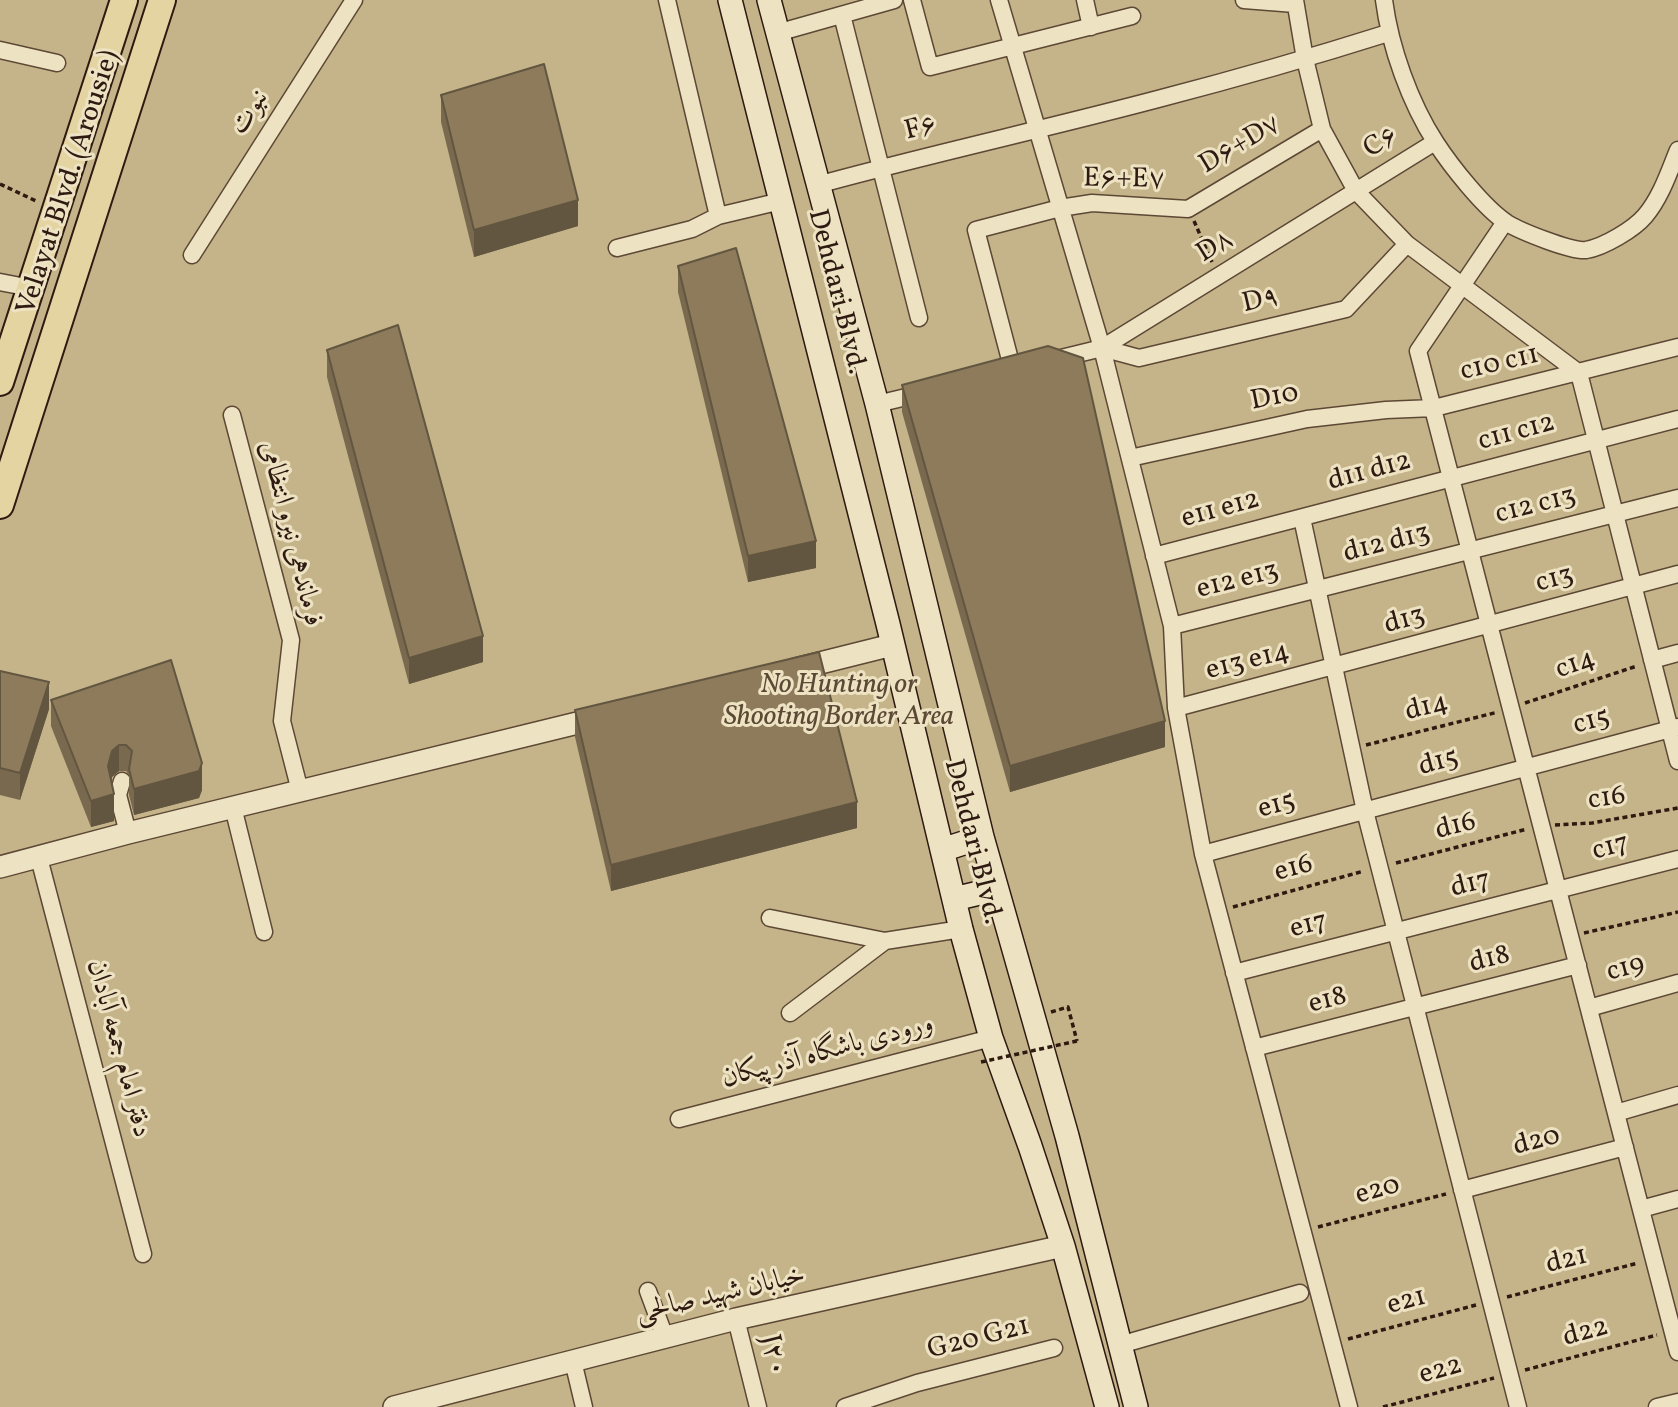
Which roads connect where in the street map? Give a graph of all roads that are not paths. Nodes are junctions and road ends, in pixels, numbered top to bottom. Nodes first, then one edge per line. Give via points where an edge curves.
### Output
1 (124, 0) edge
2 (162, 0) edge
3 (354, 0) edge
4 (667, 0) edge
5 (730, 0) edge
6 (769, 0) edge
7 (894, 0) edge
8 (912, 0) edge
9 (999, 0) edge
10 (1085, 0) edge
11 (1244, 0) edge
12 (1384, 0) edge
13 (1295, 2) edge
14 (842, 15) junction
15 (1132, 16) dead end
16 (1091, 27) junction
17 (778, 33) junction
18 (1388, 33) junction
19 (1013, 47) junction
20 (0, 50) edge
21 (1305, 59) junction
22 (57, 63) dead end
23 (801, 123) junction
24 (1037, 129) junction
25 (1322, 129) junction
26 (765, 132) junction
27 (1435, 142) junction
28 (1678, 150) edge
29 (881, 167) junction
30 (817, 185) junction
31 (1671, 189) edge
32 (1356, 191) junction
33 (781, 201) junction
34 (1060, 208) junction
35 (1188, 209) joint
36 (718, 216) junction
37 (1505, 222) junction
38 (1407, 244) junction
39 (617, 248) dead end
40 (192, 255) dead end
41 (0, 282) edge
42 (1462, 285) junction
43 (30, 288) junction
44 (919, 318) dead end
45 (1678, 347) edge
46 (1102, 348) junction
47 (1579, 373) junction
48 (1, 375) edge
49 (945, 387) edge
50 (877, 404) junction
51 (1434, 408) junction
52 (232, 415) dead end
53 (1678, 419) edge
54 (1596, 441) junction
55 (1130, 458) junction
56 (1452, 478) junction
57 (1678, 498) edge
58 (0, 505) edge
59 (1615, 514) junction
60 (1302, 517) junction
61 (1471, 551) junction
62 (1154, 556) junction
63 (1678, 575) edge
64 (1634, 587) junction
65 (1317, 590) junction
66 (1172, 626) junction
67 (1490, 626) junction
68 (892, 645) junction
69 (1678, 653) edge
70 (1652, 660) junction
71 (1334, 668) junction
72 (771, 675) edge
73 (1176, 708) junction
74 (623, 711) edge
75 (1674, 728) edge
76 (1678, 761) edge
77 (1527, 768) junction
78 (122, 781) dead end
79 (300, 791) junction
80 (233, 807) junction
81 (1365, 811) junction
82 (128, 833) junction
83 (982, 837) junction
84 (942, 849) junction
85 (1203, 854) junction
86 (39, 858) junction
87 (1678, 859) edge
88 (0, 867) edge
89 (996, 889) junction
90 (1559, 891) junction
91 (954, 899) junction
92 (770, 918) dead end
93 (961, 929) junction
94 (264, 932) dead end
95 (1396, 932) junction
96 (885, 941) junction
97 (1578, 965) junction
98 (1234, 973) junction
99 (1678, 984) edge
100 (1415, 1007) junction
101 (1589, 1008) junction
102 (790, 1013) dead end
103 (991, 1038) junction
104 (1254, 1048) junction
105 (1678, 1095) edge
106 (1615, 1113) junction
107 (679, 1119) dead end
108 (1625, 1147) junction
109 (1462, 1189) junction
110 (1678, 1199) edge
111 (1641, 1209) junction
112 (1063, 1246) junction
113 (143, 1254) dead end
114 (648, 1291) dead end
115 (1300, 1293) dead end
116 (736, 1319) junction
117 (665, 1337) junction
118 (1120, 1345) junction
119 (1054, 1348) dead end
120 (1678, 1352) edge
121 (573, 1361) junction
122 (1678, 1402) edge
123 (394, 1407) edge
124 (584, 1407) edge
125 (758, 1407) edge
126 (845, 1407) edge
127 (1107, 1407) edge
128 (1136, 1407) edge
129 (1349, 1407) edge
130 (1518, 1407) edge
131 (1657, 1407) edge

1 - 43 main road, Velayat Blvd. (Arousie)
2 - 58 main road, Velayat Blvd. (Arousie)
3 - 40 street, نبوت
4 - 36 street
5 - 26 main road, Dehdari Blvd.
6 - 17 main road, Dehdari Blvd.
7 - 14 street
8 - 19 street via 930,67
9 - 19 street
10 - 16 street
11 - 13 street
12 - 18 street
13 - 21 street
14 - 17 street
14 - 29 street
15 - 16 street
16 - 19 street
17 - 23 main road, Dehdari Blvd.
18 - 21 street, F۶
18 - 27 street
19 - 24 street
20 - 22 street
21 - 24 street, F۶
21 - 25 street
23 - 26 main road
23 - 30 main road, Dehdari Blvd.
24 - 29 street, F۶
24 - 34 street
25 - 32 street
25 - 35 street, D۶+D۷
26 - 33 main road, Dehdari Blvd.
27 - 32 street, C۶
27 - 37 street via 1467,185
28 - 31 street
29 - 30 street, F۶
29 - 44 street
30 - 50 main road, Dehdari Blvd.
31 - 37 street via 1621,236 1585,251
32 - 38 street
32 - 46 street, D۸
33 - 36 street
33 - 68 main road, Dehdari Blvd.
34 - 35 street, E۶+E۷ via 1092,203
34 - 46 street
34 - 46 street, E۶+E۷ via 976,230 1019,369
36 - 39 street via 692,229
37 - 42 street
38 - 42 street
38 - 46 street, D۹ via 1346,309 1139,358
41 - 43 street
42 - 47 street
42 - 51 street via 1418,351
43 - 48 main road, Velayat Blvd. (Arousie)
45 - 47 street, c10 c11
46 - 55 street
47 - 51 street, c10 c11
47 - 54 street
49 - 50 street
50 - 83 main road, Dehdari Blvd.
51 - 55 street, D10 via 1307,419
51 - 56 street
52 - 79 street, فرماندهی نیرو انتظامی via 291,640 282,721
53 - 54 street, c11 c12
54 - 56 street, c11 c12
54 - 59 street
55 - 62 street
56 - 60 street, d11 d12
56 - 61 street
57 - 59 street, c12 c13
59 - 61 street, c12 c13
59 - 64 street
60 - 62 street, e11 e12
60 - 65 street
61 - 65 street, d12 d13
61 - 67 street
62 - 66 street
63 - 64 street, c13
64 - 67 street, c13
64 - 70 street
65 - 66 street, e12 e13
65 - 71 street
66 - 73 street
67 - 71 street, d13
67 - 77 street
68 - 72 street
68 - 84 main road, Dehdari Blvd.
69 - 70 street
70 - 75 street
71 - 73 street, e13 e14
71 - 81 street
73 - 85 street
74 - 79 street
75 - 76 street
75 - 77 street, c15
77 - 81 street, d15
77 - 90 street
78 - 82 street via 118,795
79 - 80 street
80 - 82 street
80 - 94 street
81 - 85 street, e15
81 - 95 street
82 - 86 street
83 - 84 main road
83 - 89 main road, Dehdari Blvd.
84 - 91 main road, Dehdari Blvd.
85 - 98 street
86 - 88 street
86 - 113 street, دفتر امام جمعه آبادان
87 - 90 street, c17
89 - 91 main road
89 - 118 main road, Dehdari Blvd. via 1067,1136
90 - 95 street, d17
90 - 97 street
91 - 93 main road, Dehdari Blvd.
92 - 96 street
93 - 96 street
93 - 103 main road, Dehdari Blvd.
95 - 98 street, e17
95 - 100 street
96 - 102 street
97 - 100 street, d18
97 - 101 street
98 - 104 street
99 - 101 street, c19
100 - 104 street, e18
100 - 109 street
101 - 106 street
103 - 107 street, ورودی باشگاه آذرپیکان
103 - 112 main road, Dehdari Blvd.
104 - 129 street
105 - 106 street
106 - 108 street
108 - 109 street, d20
108 - 111 street
109 - 130 street
110 - 111 street
111 - 120 street
112 - 116 street, خیابان شهید صالحی
112 - 127 main road, Dehdari Blvd.
114 - 117 street
115 - 118 street
116 - 117 street, خیابان شهید صالحی
116 - 125 street, J۲۰
117 - 121 street, خیابان شهید صالحی
118 - 128 main road, Dehdari Blvd.
119 - 126 street, G20 G21 via 917,1383
121 - 123 street, خیابان شهید صالحی
121 - 124 street
122 - 131 street

